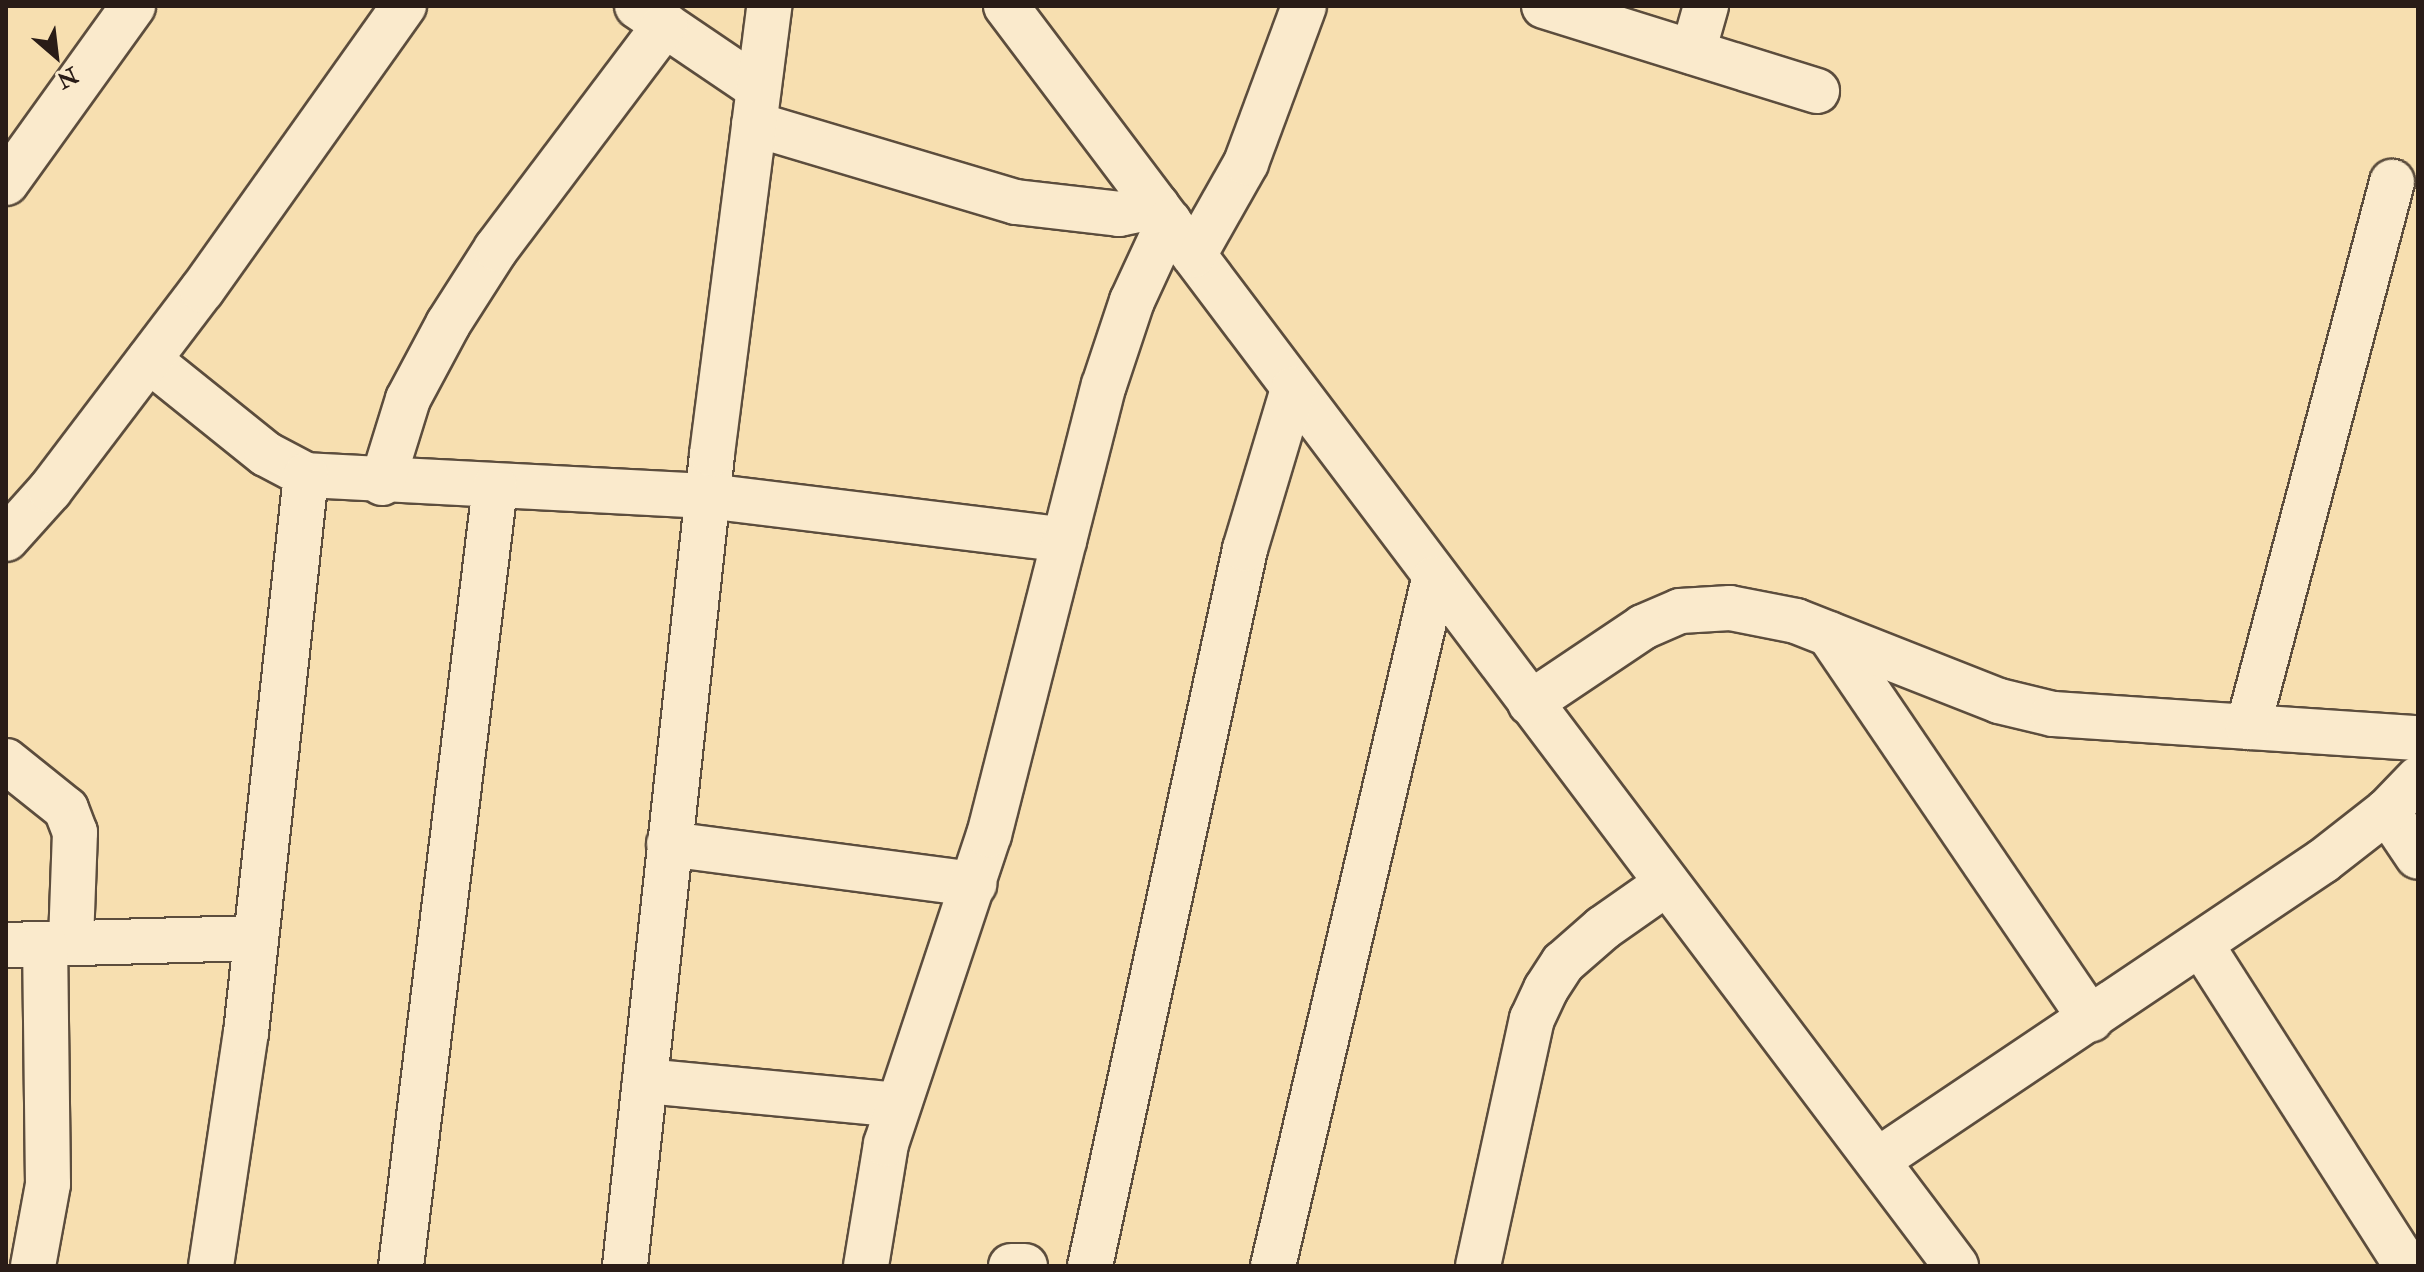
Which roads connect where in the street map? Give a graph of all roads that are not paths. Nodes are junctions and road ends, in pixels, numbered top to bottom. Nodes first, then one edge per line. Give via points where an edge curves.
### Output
1 (133, 6) edge
2 (404, 6) edge
3 (769, 6) edge
4 (1006, 6) edge
5 (1304, 6) edge
6 (1544, 6) edge
7 (1706, 6) edge
8 (651, 15) edge
9 (1693, 52) junction
10 (1817, 91) dead end
11 (756, 106) junction
12 (2392, 182) dead end
13 (6, 183) edge
14 (1173, 227) junction
15 (149, 360) junction
16 (1293, 389) junction
17 (306, 475) junction
18 (382, 483) junction
19 (495, 487) junction
20 (708, 496) junction
21 (6, 539) edge
22 (1064, 540) junction
23 (1434, 579) junction
24 (1829, 634) junction
25 (1530, 703) junction
26 (2248, 727) junction
27 (2418, 738) edge
28 (6, 761) edge
29 (2418, 779) edge
30 (2387, 811) junction
31 (669, 844) junction
32 (2418, 857) edge
33 (1667, 883) junction
34 (974, 884) junction
35 (256, 938) junction
36 (41, 944) edge
37 (2202, 946) junction
38 (2091, 1019) junction
39 (645, 1081) junction
40 (897, 1105) junction
41 (1878, 1160) junction
42 (33, 1266) edge
43 (211, 1266) edge
44 (401, 1266) edge
45 (625, 1266) edge
46 (866, 1266) edge
47 (1011, 1266) edge
48 (1025, 1266) edge
49 (1090, 1266) edge
50 (1273, 1266) edge
51 (1478, 1266) edge
52 (1956, 1266) edge
53 (2407, 1266) edge

1 - 13 street
2 - 15 street
3 - 11 street
4 - 14 street
5 - 14 street via 1246,163
6 - 9 street
7 - 9 street
8 - 11 street
8 - 18 street via 448,324 408,399
9 - 10 street
11 - 14 street via 1016,202 1119,214
11 - 20 street
12 - 26 street
14 - 16 street
14 - 22 street via 1132,301
15 - 17 street via 266,454
15 - 21 street
16 - 23 street
16 - 49 street via 1245,549
17 - 18 street
17 - 35 street
18 - 19 street
19 - 20 street
19 - 44 street
20 - 22 street
20 - 31 street
22 - 34 street
23 - 25 street
23 - 50 street
24 - 25 street via 1796,621 1730,608 1680,611 1643,627
24 - 26 street via 1999,701 2053,714
24 - 38 street
25 - 33 street
26 - 27 street
28 - 36 street via 66,809 75,832
29 - 30 street
30 - 32 street
30 - 37 street
31 - 34 street
31 - 39 street
33 - 41 street
33 - 51 street via 1563,963 1546,989 1532,1019
34 - 40 street
35 - 36 street
35 - 43 street
36 - 42 street via 48,1171
37 - 38 street
37 - 53 street
38 - 41 street
39 - 40 street
39 - 45 street
40 - 46 street
41 - 52 street
47 - 48 street

